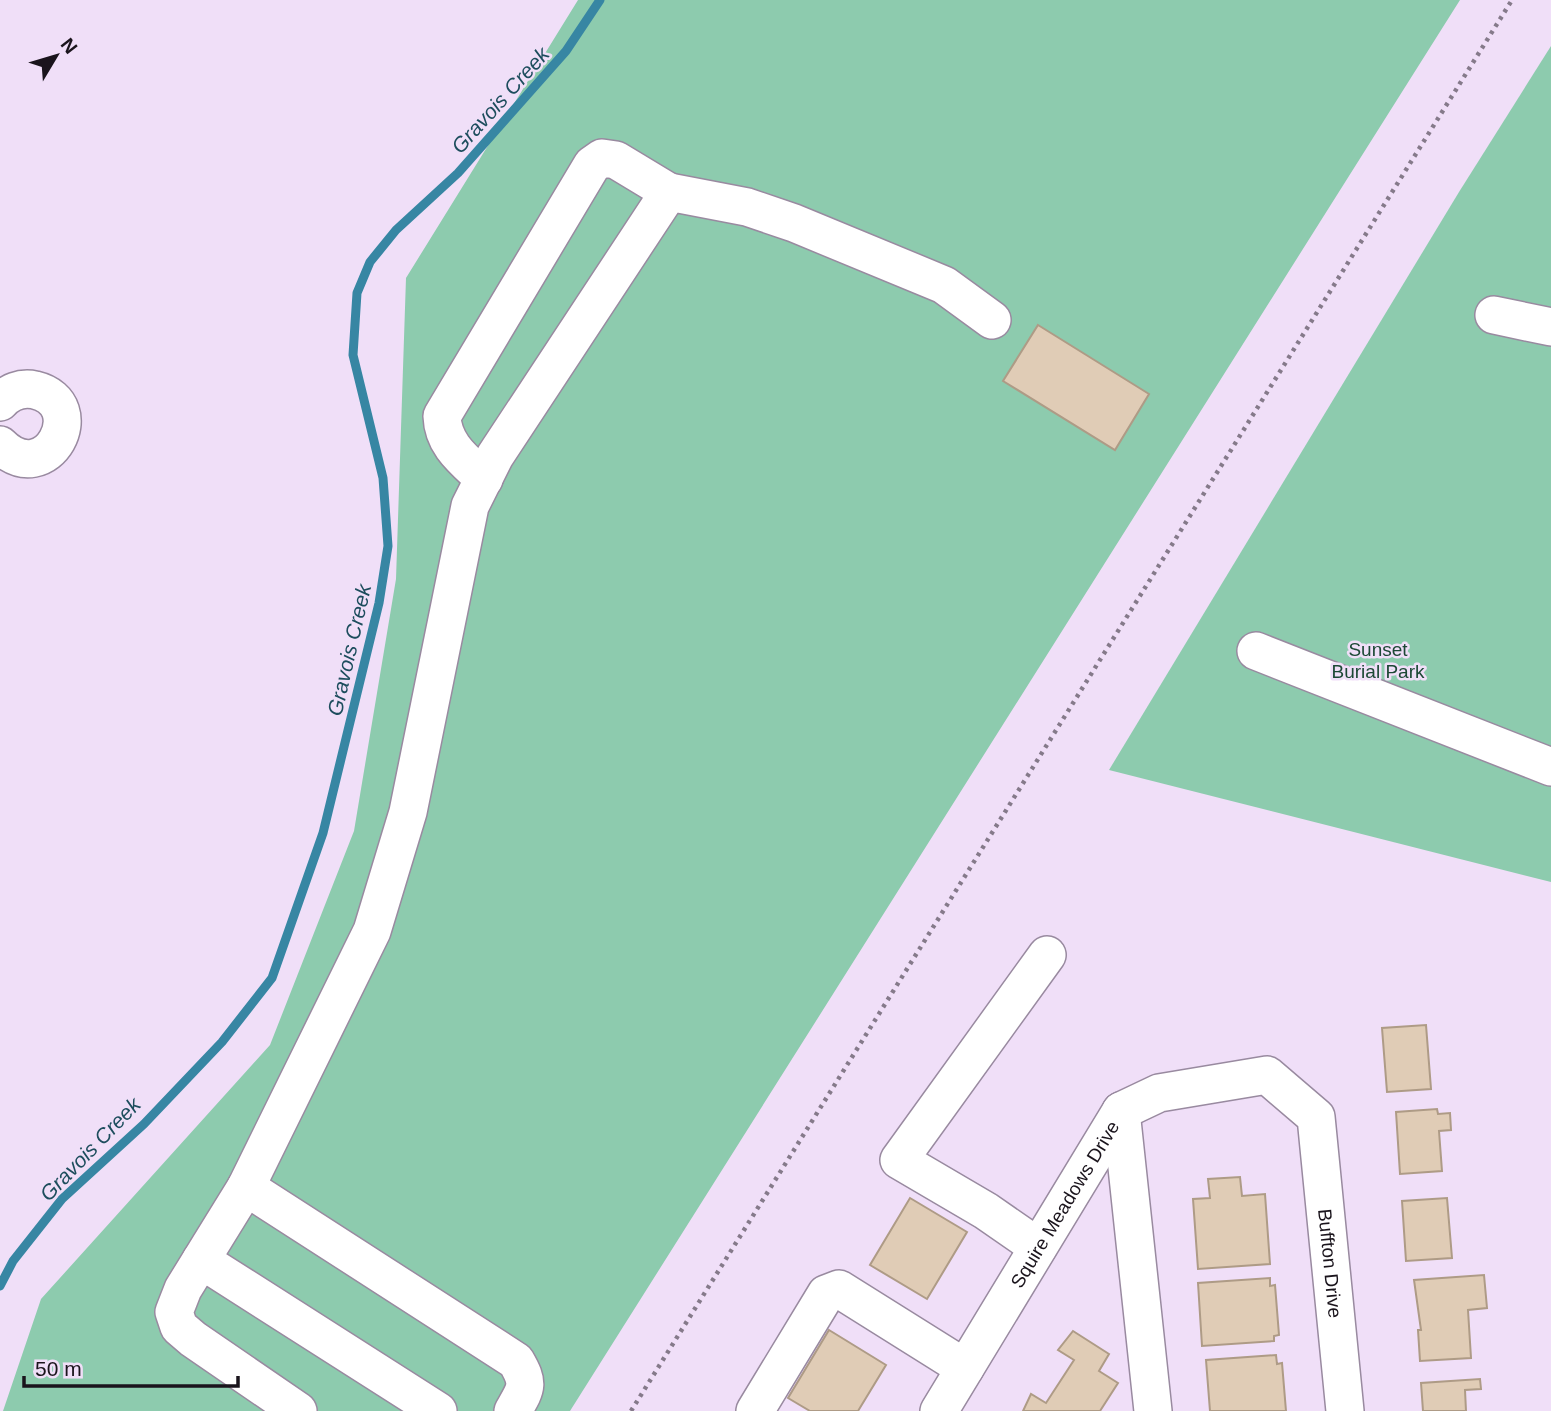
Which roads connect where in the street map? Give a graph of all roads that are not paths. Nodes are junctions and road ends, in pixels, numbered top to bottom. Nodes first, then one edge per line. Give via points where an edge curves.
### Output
1 (668, 192) junction
2 (1494, 315) dead end
3 (992, 320) dead end
4 (1551, 327) edge
5 (0, 402) edge
6 (0, 445) edge
7 (484, 479) junction
8 (1256, 651) dead end
9 (1551, 767) edge
10 (1047, 956) dead end
11 (1121, 1111) junction
12 (1316, 1117) joint
13 (246, 1187) junction
14 (1038, 1247) junction
15 (201, 1260) junction
16 (965, 1368) junction
17 (298, 1411) edge
18 (438, 1411) edge
19 (513, 1411) edge
20 (755, 1411) edge
21 (939, 1411) edge
22 (1153, 1411) edge
23 (1345, 1411) edge

1 - 3 street via 747,207 793,223 944,285
1 - 7 street
1 - 7 street via 616,160 602,158 592,165 442,416 448,443
2 - 4 street
5 - 6 street via 18,390 41,392 58,408 62,419 58,441 42,456 19,458
7 - 13 street via 470,506 408,812 372,931
8 - 9 street
10 - 14 street via 899,1160 986,1210
11 - 12 street, Squire Meadows Drive via 1159,1093 1267,1075
11 - 14 street, Squire Meadows Drive
11 - 22 street
12 - 23 street, Buffton Drive
13 - 15 street
13 - 19 street via 516,1361 525,1377 525,1389
14 - 16 street, Squire Meadows Drive
15 - 17 street via 174,1312 179,1327
15 - 18 street
16 - 20 street via 839,1289 826,1294
16 - 21 street, Squire Meadows Drive

